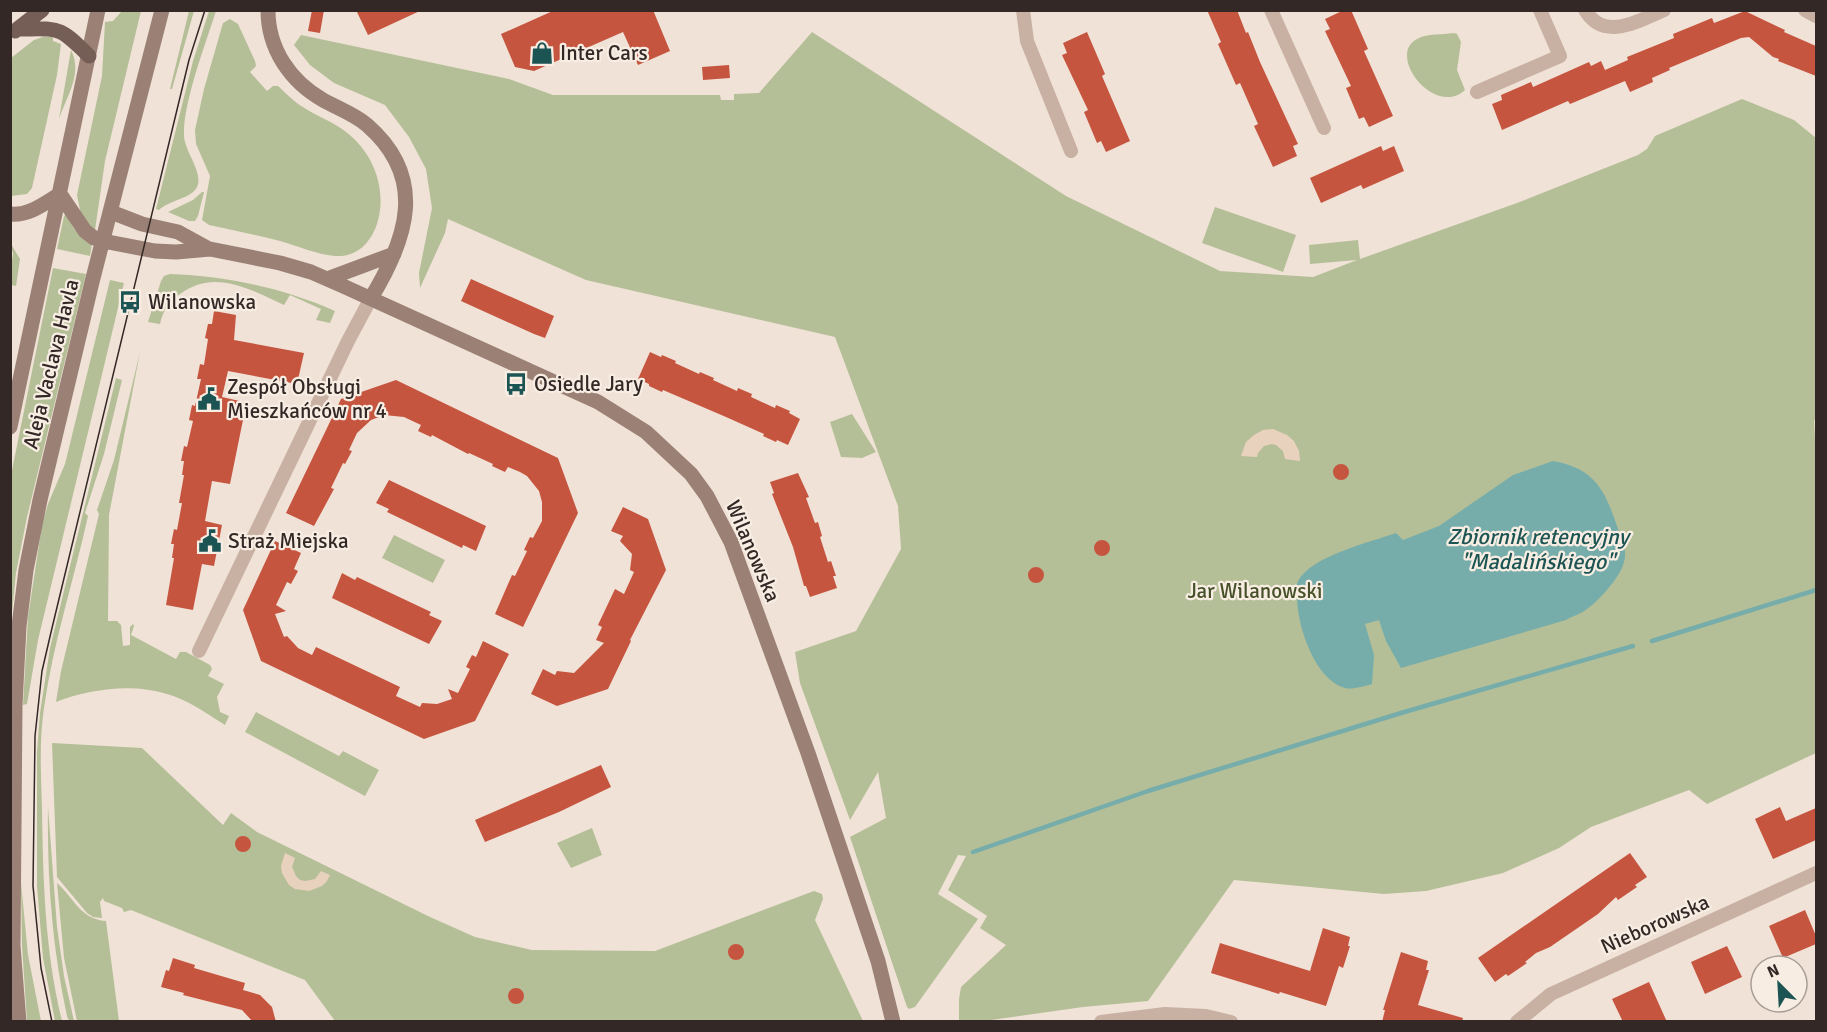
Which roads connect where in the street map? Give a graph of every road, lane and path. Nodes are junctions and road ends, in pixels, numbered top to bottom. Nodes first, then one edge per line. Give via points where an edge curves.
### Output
1 (42, 10) edge
2 (98, 10) edge
3 (162, 10) edge
4 (268, 10) edge
5 (1023, 10) edge
6 (1271, 10) edge
7 (1540, 10) edge
8 (1585, 10) edge
9 (1664, 10) edge
10 (1804, 10) edge
11 (1816, 16) edge
12 (14, 32) edge
13 (89, 56) junction
14 (1477, 92) dead end
15 (1324, 128) dead end
16 (1071, 151) dead end
17 (60, 194) junction
18 (111, 212) junction
19 (10, 214) edge
20 (103, 241) junction
21 (210, 249) junction
22 (394, 254) junction
23 (327, 279) junction
24 (371, 298) junction
25 (10, 427) edge
26 (199, 651) dead end
27 (1816, 873) edge
28 (19, 1022) edge
29 (893, 1022) edge
30 (1101, 1022) edge
31 (1231, 1022) edge
32 (1517, 1022) edge

1 - 12 main road
2 - 13 street, Aleja Vaclava Havla
3 - 18 street, Aleja Vaclava Havla
4 - 22 street via 272,40 290,75 304,88 367,125 399,167 407,200
5 - 16 street via 1027,41
6 - 15 street
7 - 14 street via 1560,56
8 - 9 street via 1599,25 1613,28
10 - 11 street
12 - 13 main road via 54,29 66,33
13 - 17 street, Aleja Vaclava Havla
17 - 19 street via 30,211
17 - 20 street, Wilanowska via 86,231
17 - 25 street, Aleja Vaclava Havla
18 - 20 street, Aleja Vaclava Havla
18 - 21 street, Wilanowska via 178,232
20 - 21 street, Wilanowska via 155,251
20 - 28 street, Aleja Vaclava Havla via 40,500 19,626 13,946
21 - 23 street, Wilanowska via 280,262
22 - 23 street
22 - 24 street
23 - 24 street, Wilanowska
24 - 26 street
24 - 29 street, Wilanowska via 616,411 646,432 702,489 731,542 808,753 878,961
27 - 32 street, Nieborowska via 1551,994
30 - 31 street via 1165,1014

